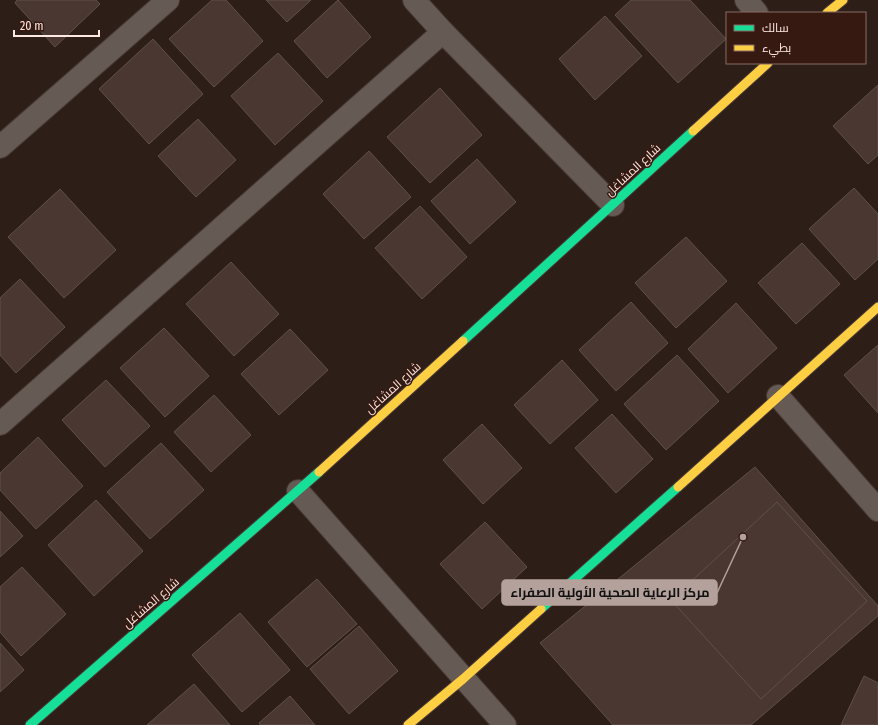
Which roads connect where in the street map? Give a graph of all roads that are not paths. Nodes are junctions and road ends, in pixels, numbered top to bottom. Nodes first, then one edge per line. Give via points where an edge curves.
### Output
1 (168, 0) edge
2 (414, 0) edge
3 (746, 0) edge
4 (843, 0) edge
5 (756, 12) edge
6 (828, 12) edge
7 (443, 32) junction
8 (767, 64) edge
9 (0, 147) edge
10 (613, 205) junction
11 (878, 307) edge
12 (778, 396) junction
13 (0, 424) edge
14 (298, 491) junction
15 (878, 510) edge
16 (462, 678) junction
17 (30, 725) edge
18 (408, 725) edge
19 (505, 725) edge

1 - 9 street
2 - 7 street
3 - 5 street
4 - 6 street
7 - 10 street
7 - 13 street
8 - 10 street, شارع المشاغل
10 - 14 street, شارع المشاغل
11 - 12 street
12 - 15 street
12 - 16 street
14 - 16 street
14 - 17 street, شارع المشاغل
16 - 18 street
16 - 19 street

